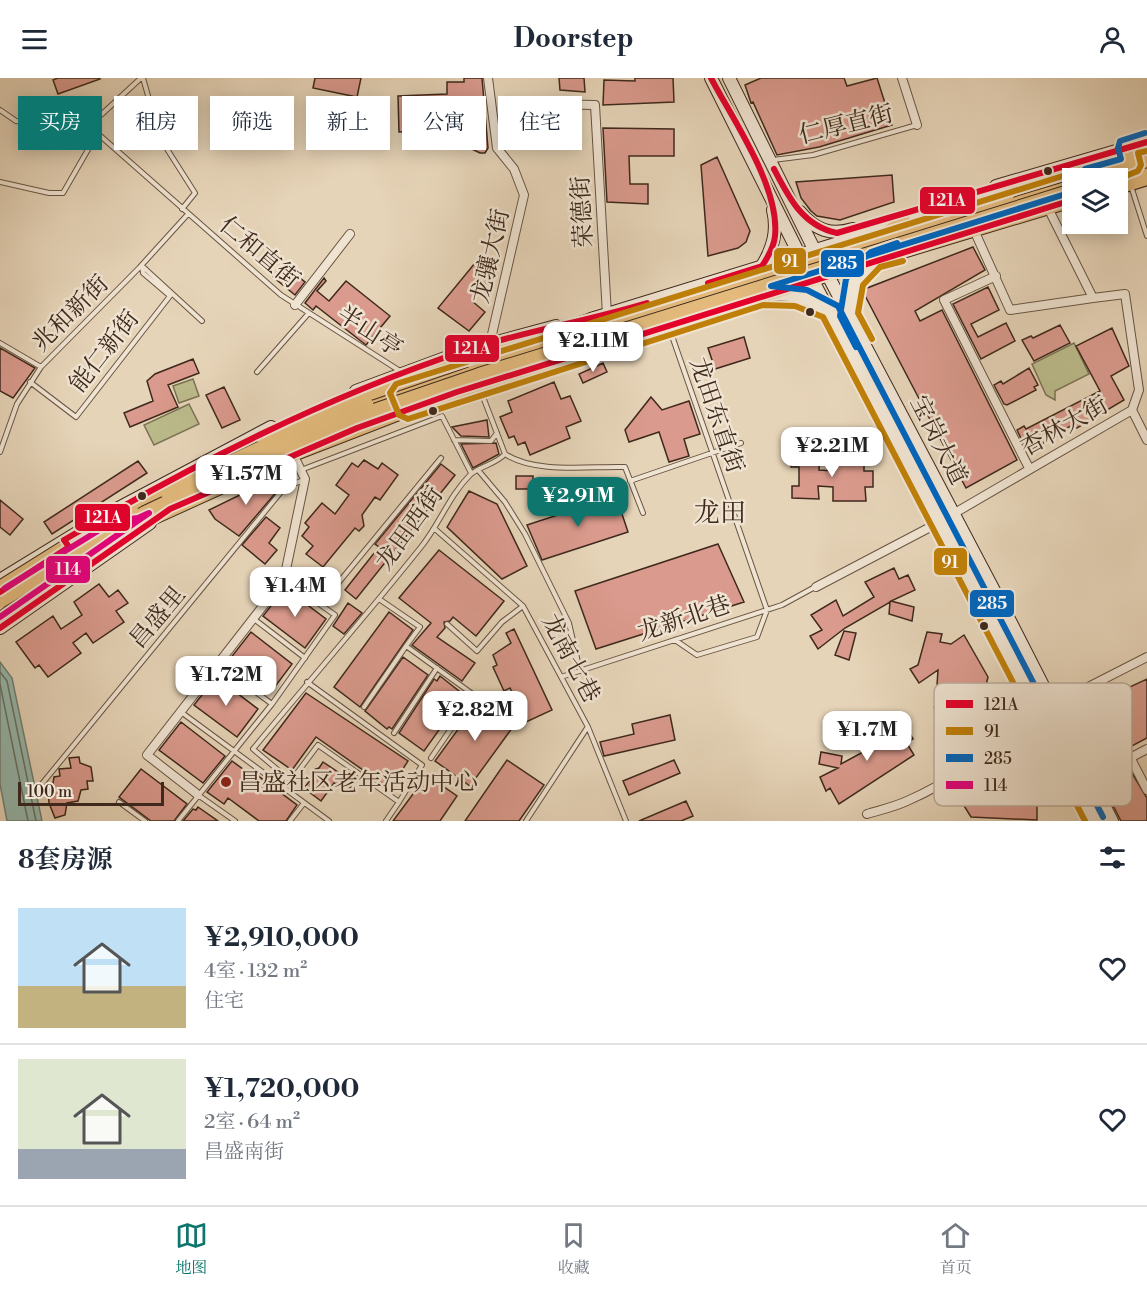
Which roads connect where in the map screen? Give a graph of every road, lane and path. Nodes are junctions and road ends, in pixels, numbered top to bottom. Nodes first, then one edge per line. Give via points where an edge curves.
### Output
1 (142, 78) edge
2 (488, 78) edge
3 (711, 78) edge
4 (729, 78) edge
5 (902, 78) edge
6 (0, 110) edge
7 (102, 114) edge
8 (18, 121) edge
9 (918, 125) joint
10 (102, 138) edge
11 (1147, 142) edge
12 (1127, 147) junction
13 (497, 148) junction
14 (1147, 149) edge
15 (88, 150) edge
16 (770, 160) junction
17 (1147, 161) edge
18 (1132, 165) junction
19 (1122, 168) edge
20 (1122, 168) edge
21 (1147, 169) edge
22 (1128, 174) edge
23 (1147, 178) edge
24 (0, 182) edge
25 (1128, 184) edge
26 (1062, 186) edge
27 (1062, 186) edge
28 (1011, 190) joint
29 (767, 191) junction
30 (787, 194) junction
31 (1062, 194) edge
32 (1128, 194) edge
33 (1062, 203) edge
34 (1048, 208) junction
35 (182, 209) junction
36 (188, 214) junction
37 (904, 222) junction
38 (860, 227) junction
39 (974, 230) junction
40 (351, 234) dead end
41 (1147, 236) edge
42 (867, 246) junction
43 (817, 255) junction
44 (876, 259) junction
45 (802, 260) junction
46 (142, 266) junction
47 (762, 266) junction
48 (828, 275) junction
49 (996, 276) junction
50 (813, 279) junction
51 (717, 286) junction
52 (761, 296) junction
53 (1093, 298) junction
54 (295, 305) junction
55 (830, 311) junction
56 (637, 312) junction
57 (308, 314) junction
58 (849, 315) junction
59 (603, 317) junction
60 (317, 319) joint
61 (202, 321) dead end
62 (671, 333) dead end
63 (0, 343) edge
64 (490, 343) junction
65 (41, 367) junction
66 (257, 372) dead end
67 (403, 374) junction
68 (30, 382) junction
69 (479, 386) junction
70 (1132, 410) junction
71 (497, 433) junction
72 (454, 440) junction
73 (1147, 440) edge
74 (741, 443) dead end
75 (0, 452) edge
76 (504, 452) junction
77 (711, 453) junction
78 (293, 454) junction
79 (441, 458) dead end
80 (1029, 468) junction
81 (300, 470) junction
82 (478, 470) junction
83 (471, 473) junction
84 (197, 477) junction
85 (305, 479) junction
86 (630, 481) junction
87 (141, 506) junction
88 (170, 509) junction
89 (643, 513) dead end
90 (953, 514) junction
91 (114, 515) junction
92 (940, 522) junction
93 (435, 529) junction
94 (284, 579) junction
95 (0, 580) edge
96 (816, 587) joint
97 (0, 590) edge
98 (379, 599) junction
99 (0, 601) edge
100 (321, 604) junction
101 (523, 606) junction
102 (0, 608) edge
103 (767, 610) junction
104 (253, 619) junction
105 (0, 620) edge
106 (447, 624) dead end
107 (0, 628) edge
108 (675, 640) junction
109 (406, 646) junction
110 (1147, 657) edge
111 (305, 658) junction
112 (218, 665) junction
113 (437, 668) junction
114 (580, 671) junction
115 (561, 677) junction
116 (307, 682) junction
117 (1023, 683) edge
118 (1041, 683) edge
119 (1096, 683) edge
120 (272, 704) junction
121 (364, 707) dead end
122 (180, 712) junction
123 (588, 727) junction
124 (394, 733) dead end
125 (1147, 749) edge
126 (232, 751) junction
127 (1132, 756) edge
128 (431, 758) dead end
129 (1132, 762) edge
130 (41, 785) dead end
131 (934, 786) edge
132 (1147, 790) edge
133 (197, 794) junction
134 (119, 802) dead end
135 (399, 802) junction
136 (304, 803) junction
137 (1087, 806) edge
138 (1104, 806) edge
139 (867, 814) dead end
140 (145, 821) edge
141 (178, 821) edge
142 (235, 821) edge
143 (290, 821) edge
144 (329, 821) edge
145 (386, 821) edge
146 (526, 821) edge
147 (626, 821) edge
148 (1095, 821) edge
149 (1112, 821) edge

1 - 7 lane
1 - 35 lane via 160,138 195,193
2 - 13 street, 龙骧大街
3 - 29 main road, 宝岗大道
4 - 16 main road, 宝岗大道
5 - 9 street, 仁厚直街
6 - 8 lane
9 - 16 lane, 仁厚直街 via 813,155
10 - 35 lane, 仁和直街
11 - 12 main road
12 - 18 main road
12 - 38 main road
13 - 59 street, 荣德街 via 529,123 542,104 595,105
13 - 64 street, 龙骧大街 via 513,169 524,195
14 - 28 main road, bridge
15 - 24 lane via 63,193
16 - 30 main road, 宝岗大道
17 - 18 main road
17 - 20 main road, bridge
18 - 19 main road
21 - 22 main road
23 - 25 main road
26 - 42 main road
27 - 87 main road, bridge via 386,396 266,445
28 - 37 main road
29 - 45 main road, 宝岗大道
29 - 47 main road via 775,236
30 - 38 main road via 806,219 820,229 837,233
30 - 43 main road, 宝岗大道
31 - 84 main road, bridge via 404,400
32 - 41 lane
33 - 34 main road
34 - 39 main road
34 - 53 street
35 - 36 lane, 仁和直街
36 - 46 lane, 兆和新街
36 - 54 lane, 仁和直街
37 - 38 main road
37 - 42 main road
37 - 43 main road
39 - 44 main road
39 - 49 street
40 - 54 street
42 - 43 main road
43 - 45 main road
43 - 48 main road, 宝岗大道
44 - 48 main road
44 - 58 main road via 856,278
45 - 47 main road
45 - 50 main road, 宝岗大道
45 - 51 main road
46 - 61 lane
46 - 65 lane, 兆和新街
46 - 68 lane, 能仁新街 via 143,273 170,296 76,417
47 - 51 main road
48 - 50 main road
48 - 58 main road, 宝岗大道
49 - 53 street via 1010,310
49 - 80 street via 944,300
50 - 52 main road
50 - 55 main road, 宝岗大道
51 - 56 main road
51 - 56 main road via 673,307
52 - 55 main road via 795,295
52 - 69 main road
53 - 70 street, 杏林大街 via 1125,294 1139,390
54 - 57 lane, 仁和直街
55 - 92 main road, 宝岗大道
56 - 59 main road
56 - 84 main road via 384,399
57 - 60 lane, 仁和直街
57 - 66 lane
58 - 90 main road, 宝岗大道
59 - 64 main road
59 - 87 main road, bridge via 466,360 290,424
60 - 67 lane, 半山亭
62 - 77 lane, 龙田东直街
63 - 65 lane
64 - 67 main road
65 - 68 lane, 兆和新街
67 - 84 main road via 281,423 213,458
68 - 75 lane, 兆和新街 via 17,404
69 - 71 lane
69 - 78 main road via 399,412
70 - 73 street
70 - 80 street, 杏林大街
71 - 72 lane via 491,441
71 - 76 lane
72 - 81 lane via 442,416
72 - 83 lane
74 - 77 lane
76 - 82 lane, 龙田西街 via 499,460
76 - 86 lane via 518,463 625,467
77 - 86 lane
77 - 103 lane, 龙田东直街
78 - 81 street
78 - 88 main road
79 - 100 lane
80 - 90 street, 杏林大街
81 - 85 street
82 - 83 lane, 龙田西街
82 - 114 lane via 525,534 570,623
83 - 93 lane, 龙田西街
84 - 87 main road
84 - 91 main road
84 - 99 main road, bridge
84 - 105 main road, bridge
85 - 94 street
85 - 130 lane, 昌盛里 via 285,487
86 - 89 lane
87 - 91 main road
87 - 97 main road, bridge via 91,531
88 - 102 main road via 86,551
88 - 107 main road
90 - 118 main road, 宝岗大道
91 - 95 main road via 95,521
91 - 97 main road
92 - 96 street
92 - 117 main road, 宝岗大道
93 - 98 lane, 龙田西街
93 - 101 lane
94 - 100 lane
94 - 104 street
96 - 103 lane, 龙新北巷
98 - 109 lane via 420,627
98 - 116 lane, 龙田西街
100 - 111 lane via 336,615
101 - 106 lane via 502,622 477,651
101 - 115 lane, 龙南七巷
103 - 108 lane, 龙新北巷
103 - 108 lane via 757,637 697,655
104 - 111 lane
104 - 112 street
108 - 114 lane, 龙新北巷
109 - 113 lane
109 - 121 lane
110 - 119 street
111 - 120 lane
112 - 120 lane
112 - 122 street
113 - 124 lane
113 - 128 lane via 474,695
114 - 115 lane, 龙新北巷
115 - 123 lane, 龙南七巷
116 - 135 lane via 422,765
116 - 135 lane, 龙田西街 via 253,749 291,780 318,745
120 - 126 lane
122 - 126 lane
122 - 133 street via 147,755
123 - 146 lane
123 - 147 lane, 龙南七巷
125 - 127 street
126 - 133 lane
126 - 136 lane
129 - 132 street
131 - 139 street via 906,802
133 - 141 lane
133 - 142 lane
134 - 140 lane
135 - 145 lane
136 - 143 lane
136 - 144 lane
137 - 148 main road, 宝岗大道
138 - 149 main road, 宝岗大道

